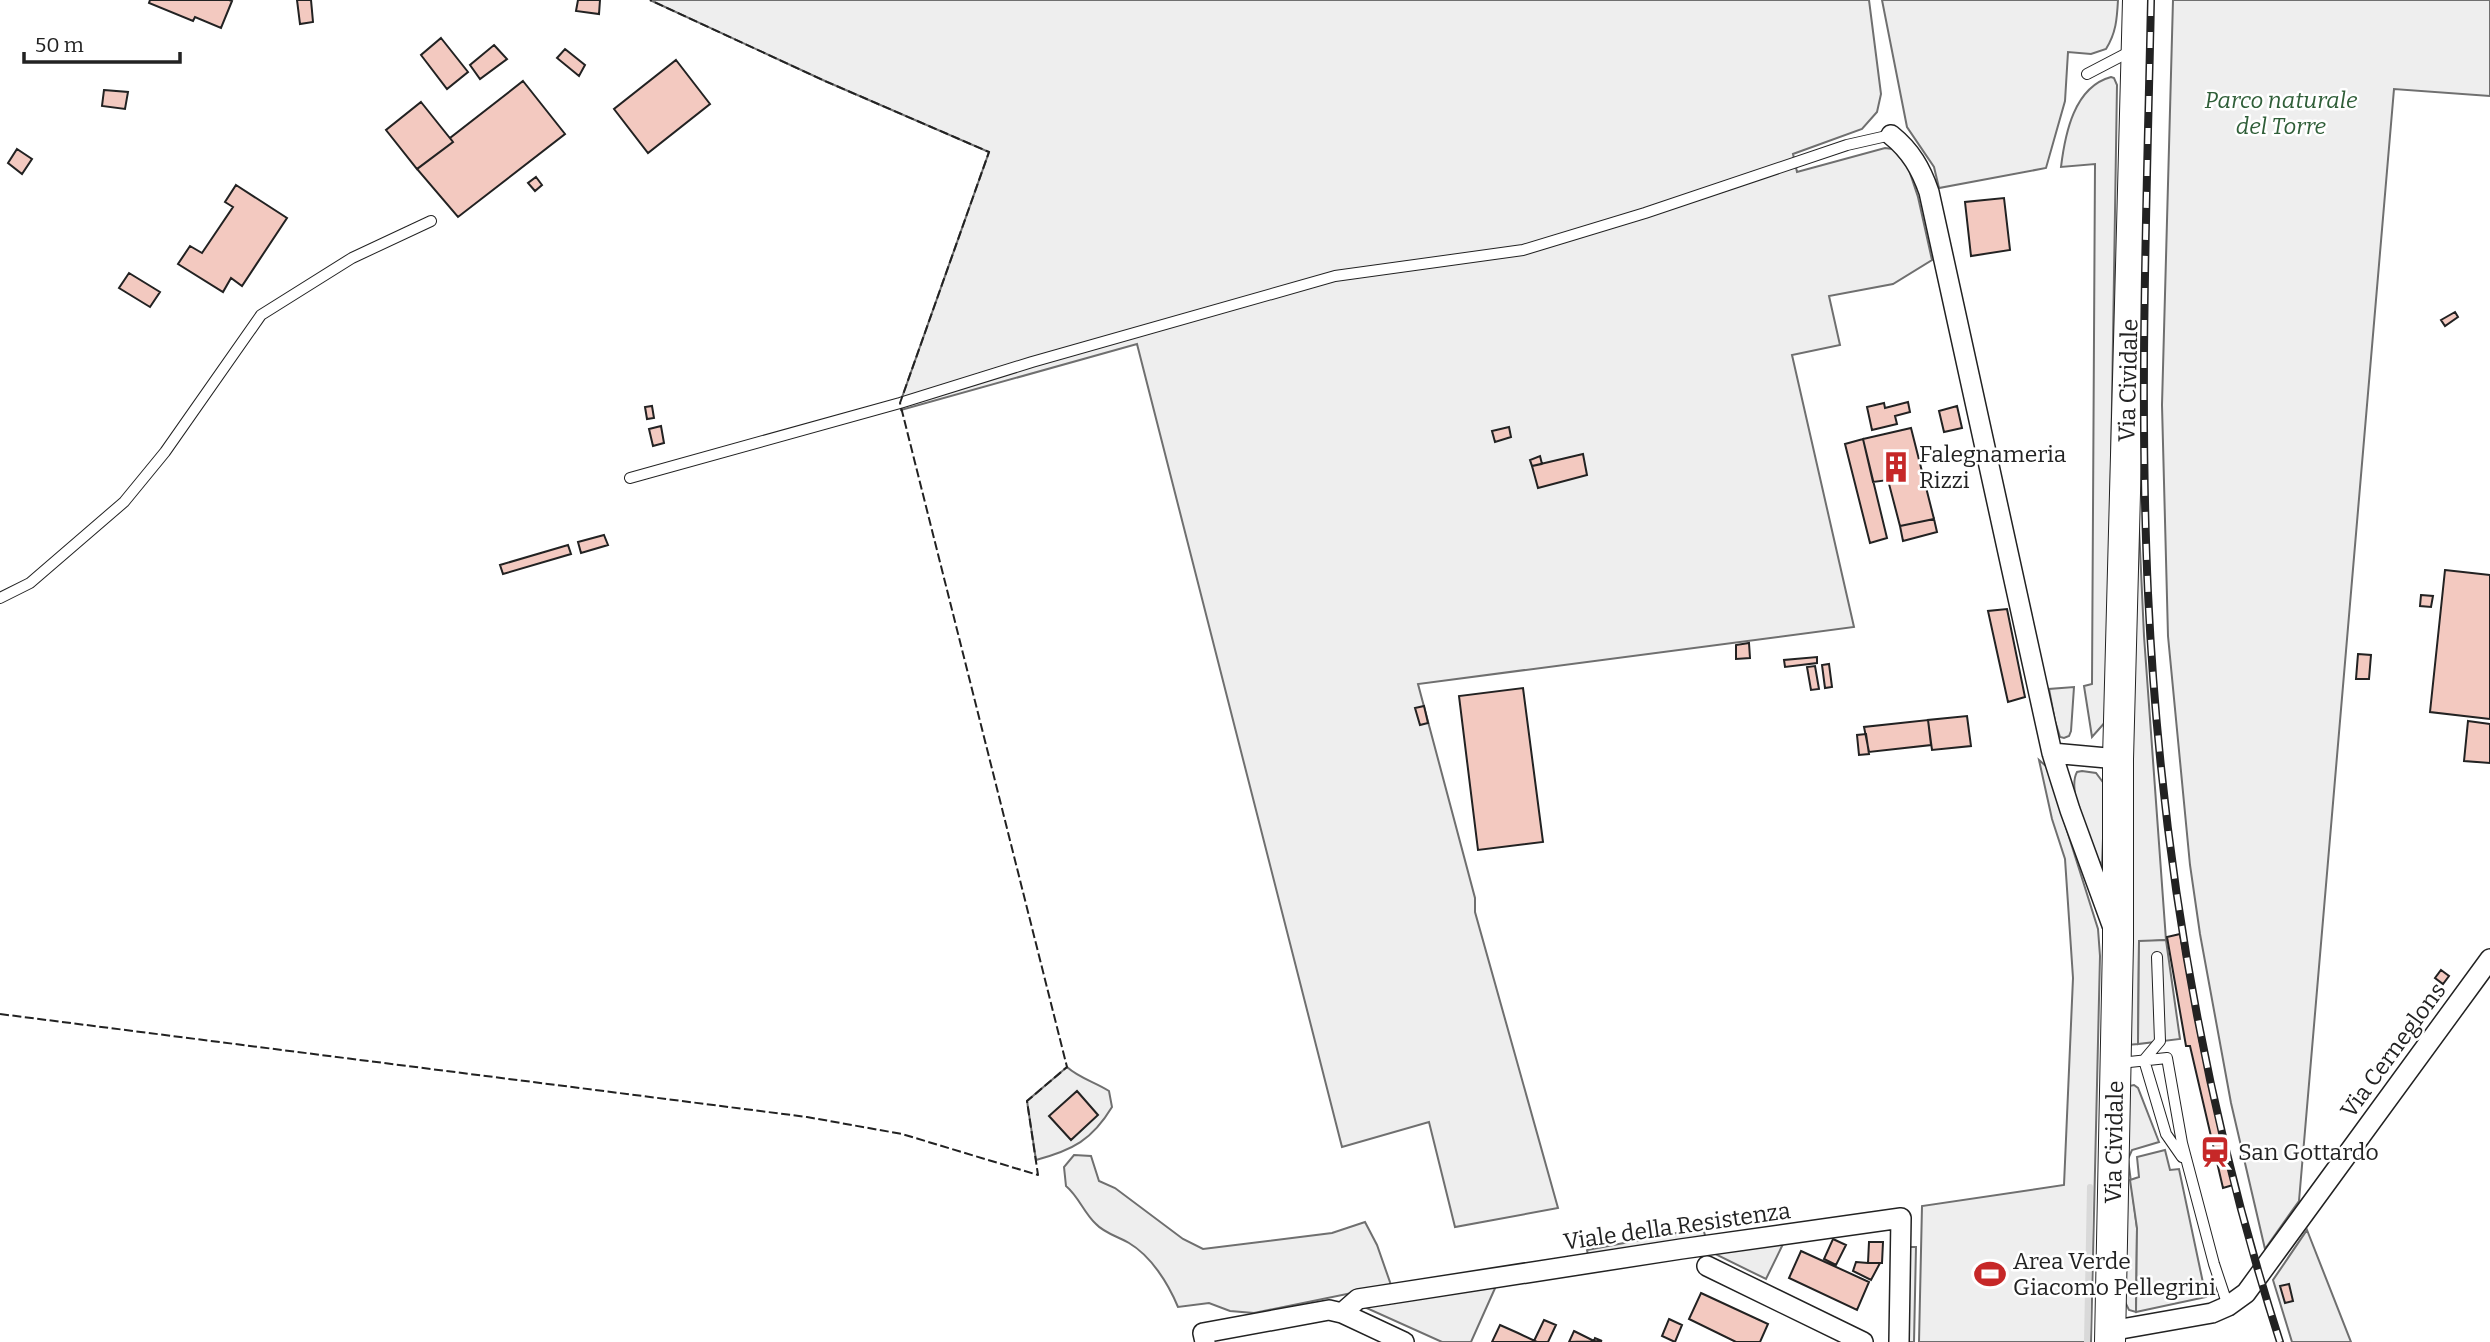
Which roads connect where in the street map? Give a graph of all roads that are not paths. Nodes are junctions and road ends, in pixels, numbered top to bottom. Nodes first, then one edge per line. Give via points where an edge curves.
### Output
1 (2138, 0) edge
2 (2137, 48) junction
3 (2087, 74) dead end
4 (1891, 135) joint
5 (431, 221) dead end
6 (630, 478) dead end
7 (0, 598) edge
8 (2045, 753) junction
9 (2118, 759) junction
10 (2118, 942) junction
11 (2157, 957) dead end
12 (2490, 959) edge
13 (2130, 1062) junction
14 (2187, 1163) junction
15 (1707, 1266) dead end
16 (2228, 1306) junction
17 (1342, 1313) junction
18 (1204, 1337) edge
19 (2110, 1337) edge
20 (1404, 1342) edge
21 (1863, 1342) edge
22 (1899, 1342) edge

1 - 2 main road, Via Cividale
2 - 3 lane
2 - 9 main road, Via Cividale
4 - 6 lane via 1847,145 1523,250 1335,276
4 - 8 street, Via Cividale via 1913,157 1929,192
5 - 7 lane via 352,258 261,315 165,452 124,502 30,583
8 - 9 street
8 - 10 street, Via Cividale
9 - 10 main road, Via Cividale
10 - 13 main road, Via Cividale
11 - 13 lane via 2160,1041
12 - 16 street, Via Cerneglons via 2260,1276
13 - 14 lane via 2166,1134
13 - 14 lane via 2167,1058
13 - 19 main road, Via Cividale
14 - 16 lane
15 - 21 street, Viale della Resistenza
16 - 19 street, Via Cerneglons
17 - 18 street, Viale della Resistenza via 1321,1310
17 - 20 street, Viale della Resistenza
17 - 22 street, Viale della Resistenza via 1358,1299 1901,1218

